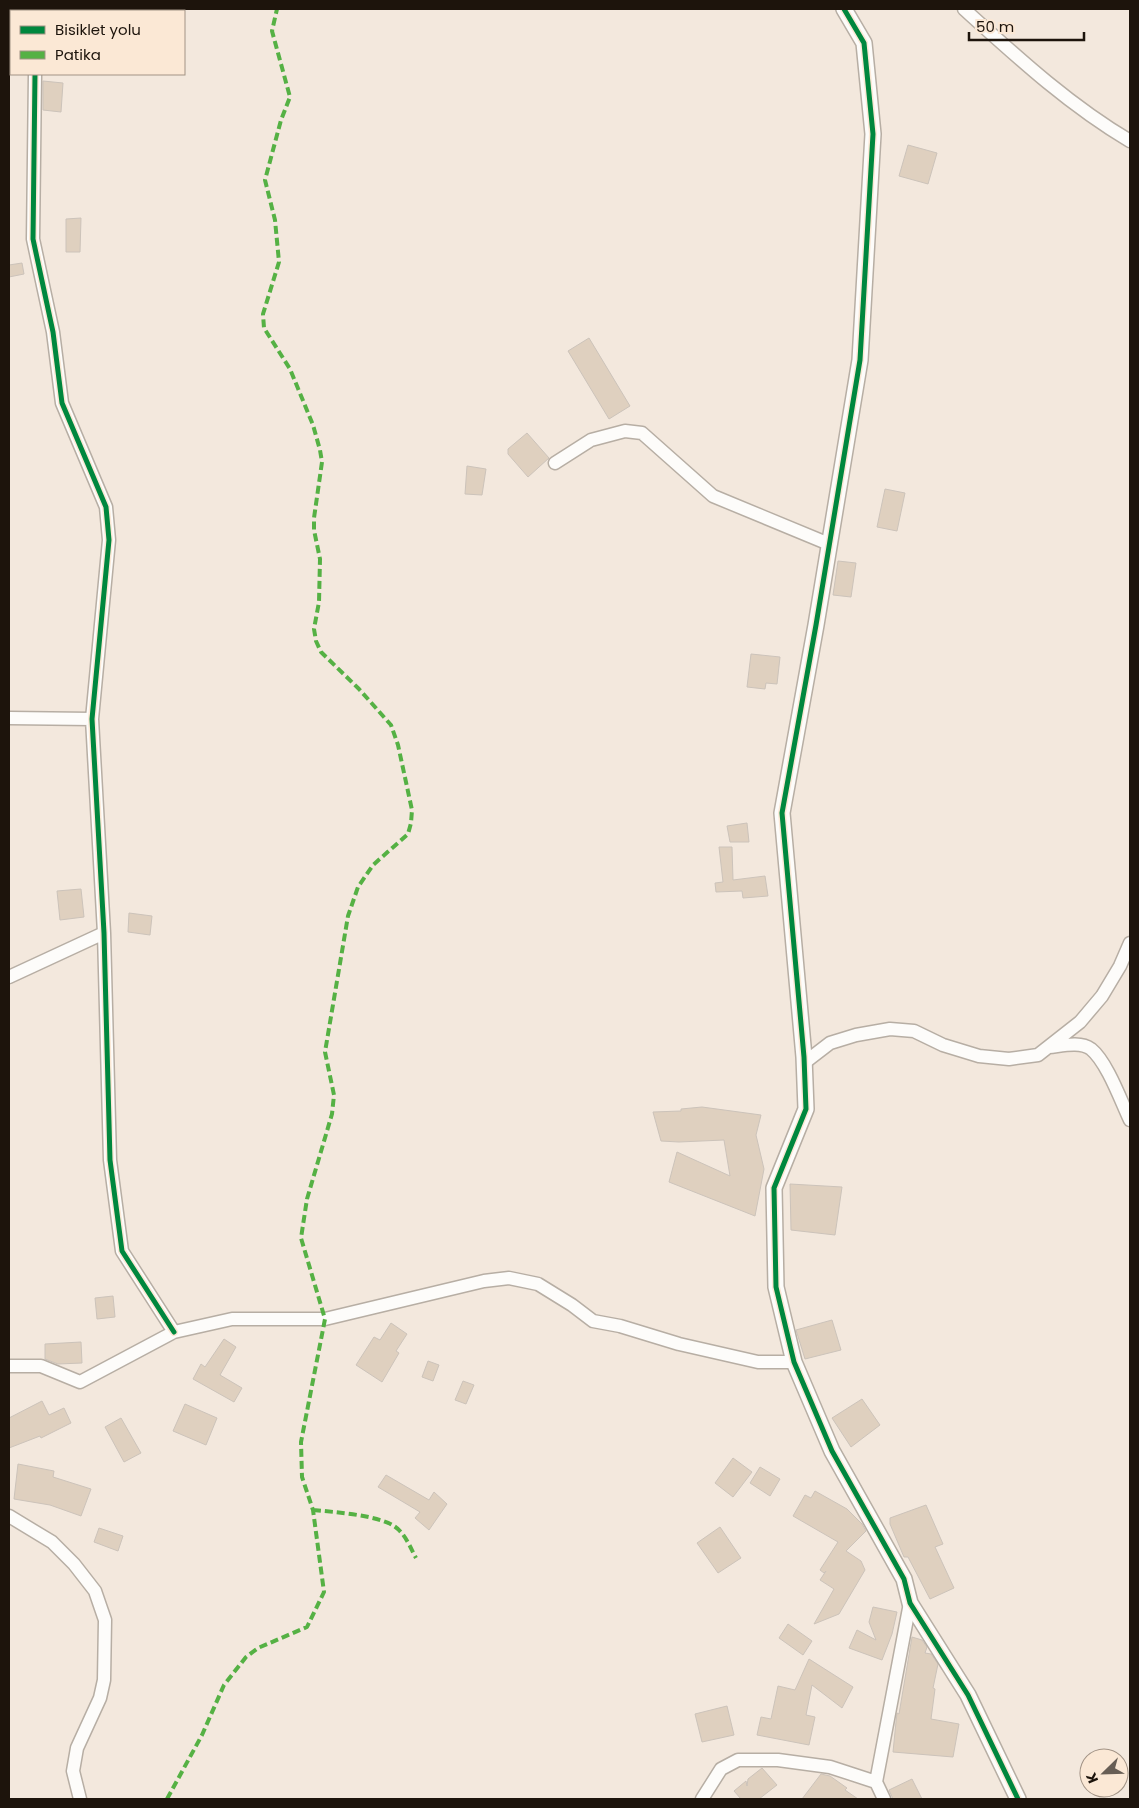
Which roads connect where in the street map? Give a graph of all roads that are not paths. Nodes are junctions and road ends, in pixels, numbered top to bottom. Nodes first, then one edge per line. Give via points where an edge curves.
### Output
1 (844, 9) edge
2 (964, 9) edge
3 (35, 75) edge
4 (1130, 141) edge
5 (555, 463) dead end
6 (829, 544) junction
7 (9, 718) edge
8 (92, 719) junction
9 (104, 933) junction
10 (1130, 943) edge
11 (9, 977) edge
12 (1049, 1047) junction
13 (804, 1063) junction
14 (1130, 1120) edge
15 (174, 1332) junction
16 (794, 1362) junction
17 (9, 1366) edge
18 (9, 1516) edge
19 (910, 1603) junction
20 (876, 1782) junction
21 (80, 1799) edge
22 (702, 1799) edge
23 (884, 1799) edge
24 (1018, 1799) edge

1 - 6 street via 864,43 873,134 860,360
2 - 4 street via 1053,87
3 - 8 street via 33,239 53,332 62,402 106,508 109,540
5 - 6 street via 592,440 625,432 642,433 713,496
6 - 13 street via 782,813
7 - 8 street
8 - 9 street
9 - 11 street
9 - 15 street via 110,1160 122,1251
10 - 12 street via 1102,996 1080,1022
12 - 13 street via 1038,1056 1009,1059 979,1056 943,1045 914,1031 890,1029 830,1043
12 - 14 street via 1074,1045 1090,1048 1106,1067
13 - 16 street via 806,1109 774,1188 776,1287
15 - 16 street via 232,1319 324,1319 509,1278 538,1284 593,1321 722,1355 758,1362
15 - 17 street via 80,1382 41,1366
16 - 19 street via 832,1452 904,1579
18 - 21 street via 52,1542 74,1564 95,1591 105,1620 104,1680 100,1698 77,1748 73,1771
19 - 20 street
19 - 24 street via 968,1695
20 - 22 street via 830,1766 778,1760 738,1760 721,1769
20 - 23 street

